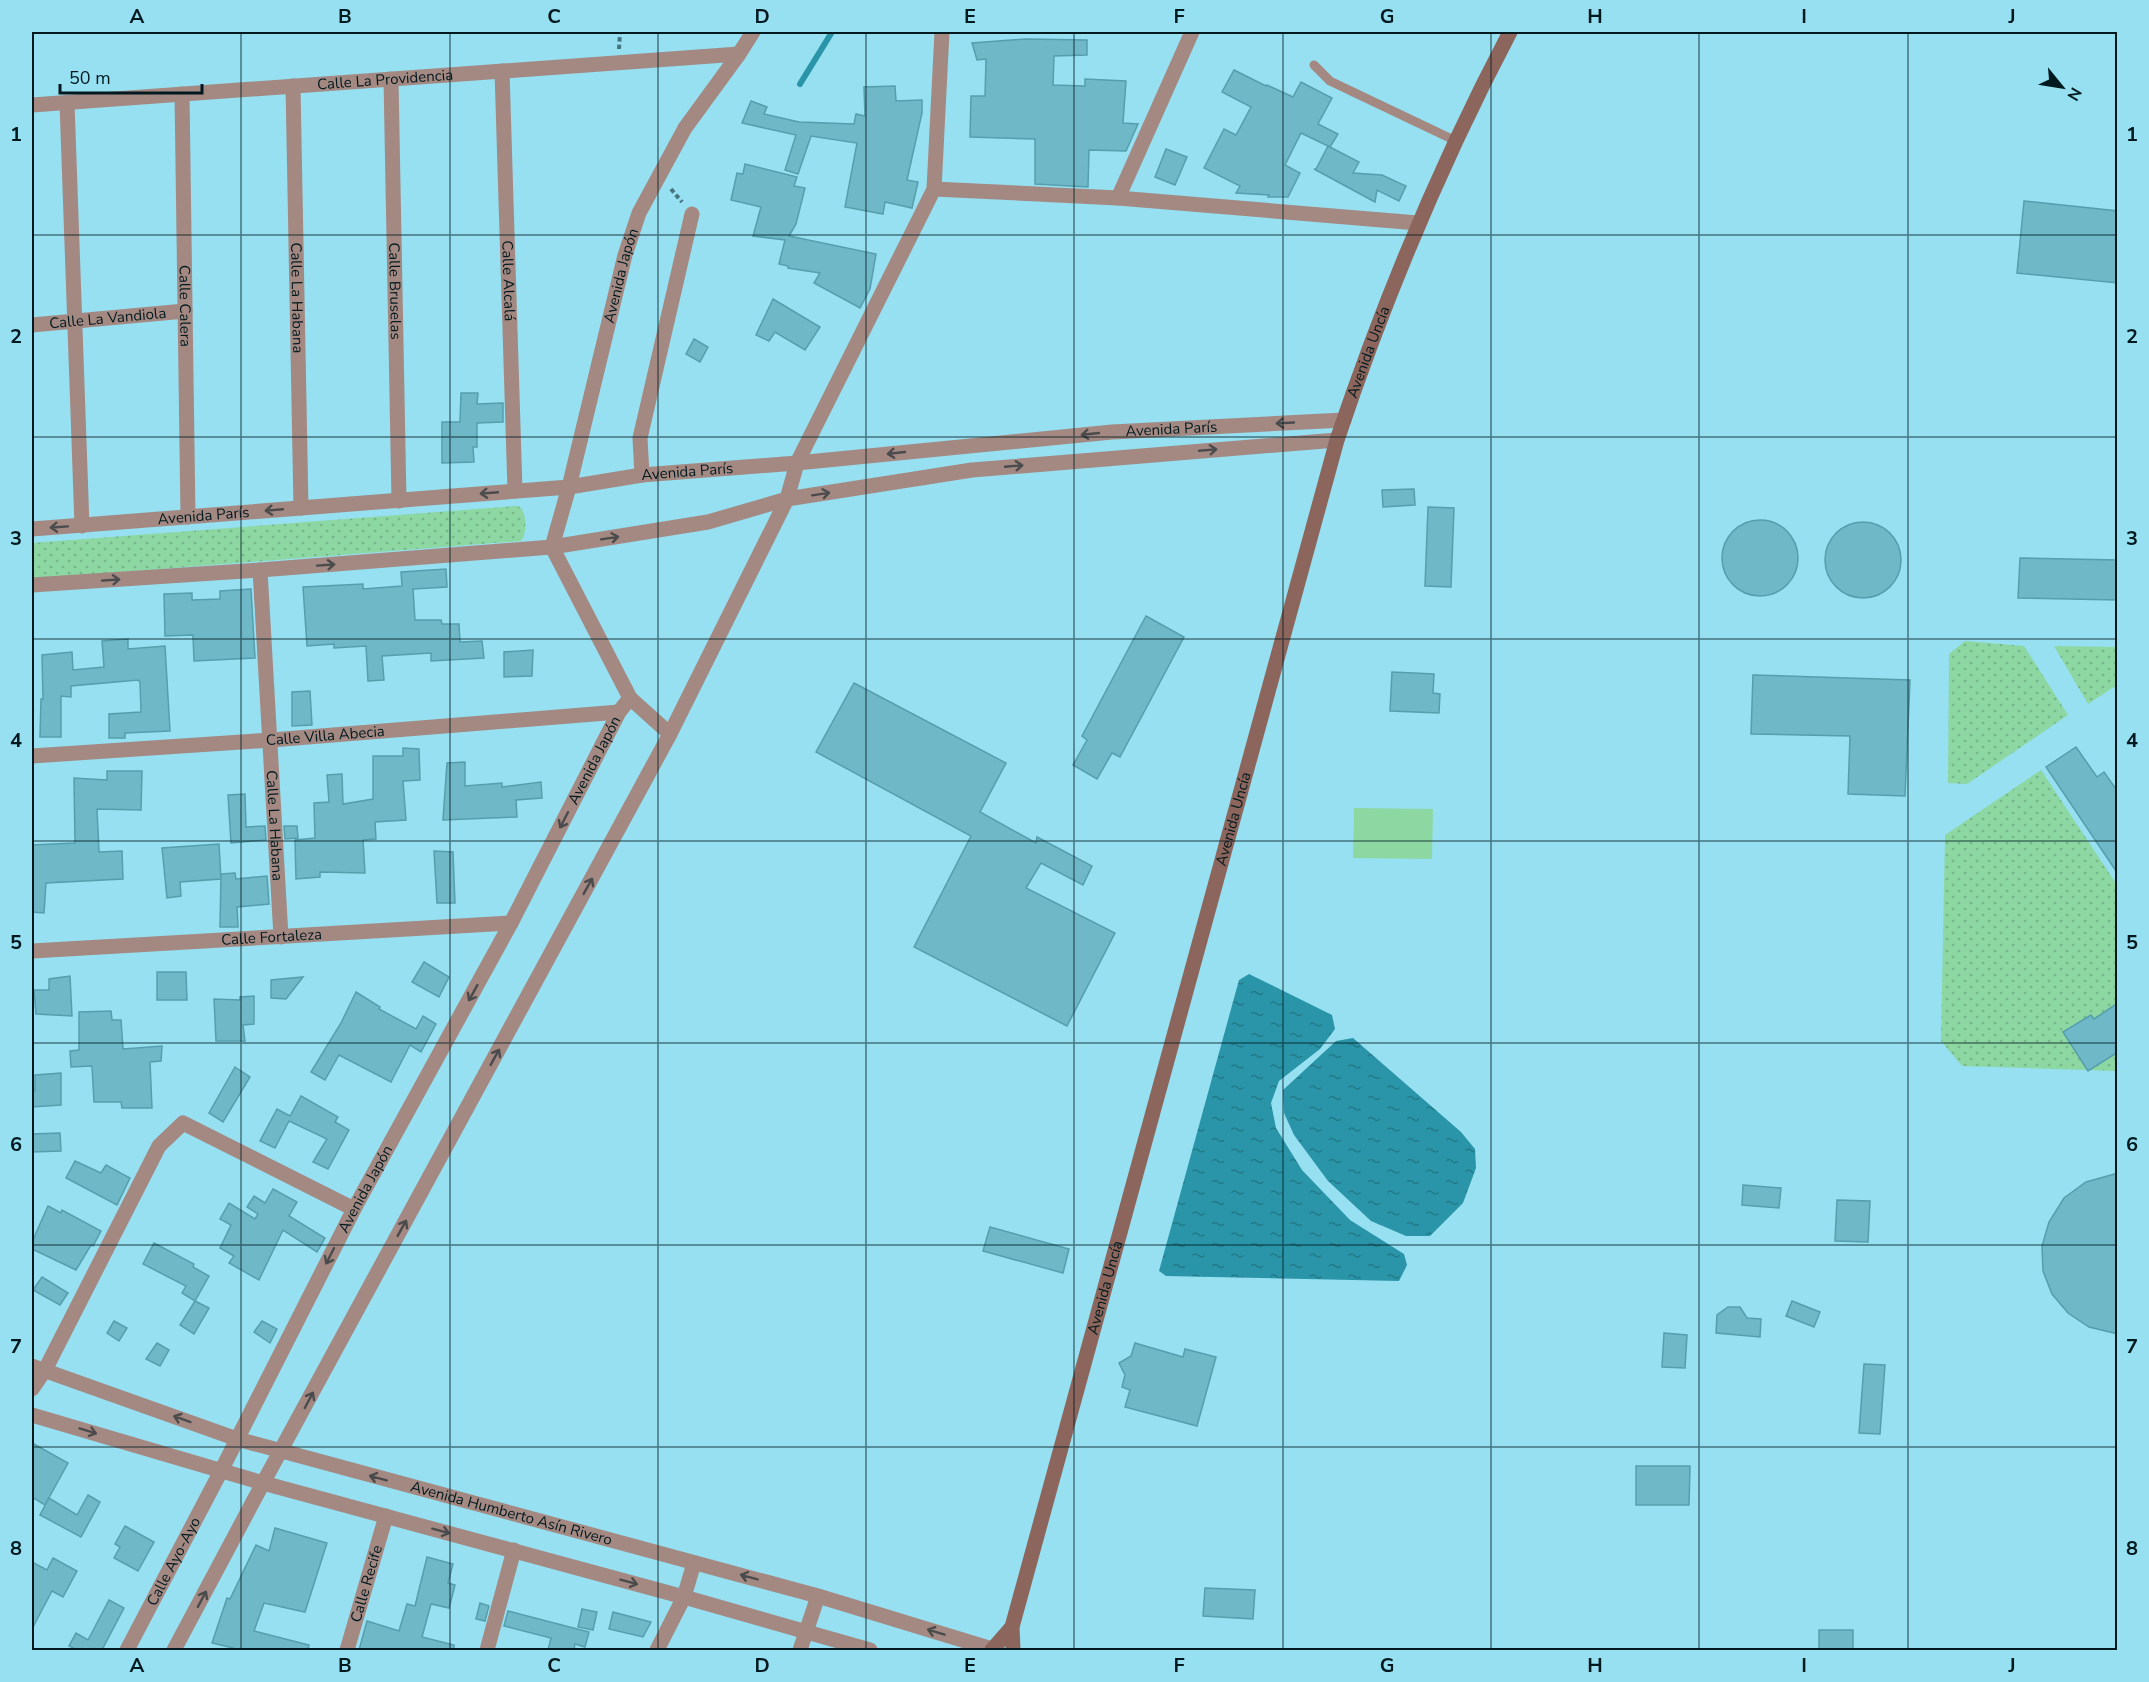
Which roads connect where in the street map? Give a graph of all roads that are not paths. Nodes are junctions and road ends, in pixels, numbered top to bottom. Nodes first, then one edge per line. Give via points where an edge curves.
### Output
1 (753, 32) edge
2 (942, 32) edge
3 (1192, 32) edge
4 (1510, 32) edge
5 (739, 54) junction
6 (1314, 65) dead end
7 (502, 71) junction
8 (391, 79) junction
9 (293, 86) junction
10 (182, 94) junction
11 (68, 103) junction
12 (32, 105) edge
13 (1455, 141) junction
14 (934, 189) junction
15 (1118, 198) junction
16 (692, 214) road end
17 (1419, 223) junction
18 (186, 311) junction
19 (75, 321) junction
20 (32, 324) edge
21 (1344, 420) junction
22 (1337, 440) junction
23 (798, 463) junction
24 (642, 475) junction
25 (569, 487) junction
26 (515, 491) junction
27 (787, 499) junction
28 (399, 501) junction
29 (301, 508) junction
30 (188, 517) junction
31 (82, 526) junction
32 (32, 530) edge
33 (552, 547) junction
34 (260, 570) junction
35 (32, 585) edge
36 (630, 698) junction
37 (619, 712) junction
38 (670, 734) junction
39 (271, 740) junction
40 (32, 756) edge
41 (511, 923) junction
42 (281, 937) junction
43 (32, 951) edge
44 (354, 1209) junction
45 (38, 1368) edge
46 (32, 1389) edge
47 (32, 1415) edge
48 (237, 1439) junction
49 (281, 1451) junction
50 (221, 1471) junction
51 (263, 1483) junction
52 (386, 1516) junction
53 (514, 1550) junction
54 (694, 1563) junction
55 (818, 1596) junction
56 (684, 1597) junction
57 (1012, 1627) junction
58 (808, 1631) junction
59 (127, 1650) edge
60 (174, 1650) edge
61 (347, 1650) edge
62 (487, 1650) edge
63 (657, 1650) edge
64 (800, 1650) edge
65 (870, 1650) edge
66 (993, 1650) edge
67 (1013, 1650) edge

1 - 5 street, Avenida Japón
2 - 14 street
3 - 15 street
4 - 13 street, Avenida Uncía
5 - 7 street, Calle La Providencia
5 - 25 street, Avenida Japón via 685,128 639,213 625,255
6 - 13 lane via 1330,81
7 - 8 street, Calle La Providencia
7 - 26 street, Calle Alcalá
8 - 9 street, Calle La Providencia
8 - 28 street, Calle Bruselas
9 - 10 street, Calle La Providencia
9 - 29 street, Calle La Habana
10 - 11 street, Calle La Providencia
10 - 18 street, Calle Calera
11 - 12 street, Calle La Providencia
11 - 19 street
13 - 17 street, Avenida Uncía
14 - 15 street
14 - 23 street
15 - 17 street
16 - 24 street via 640,438
17 - 21 street, Avenida Uncía via 1372,338
18 - 19 street, Calle La Vandiola
18 - 30 street, Calle Calera
19 - 20 street, Calle La Vandiola
19 - 31 street
21 - 22 street, Avenida Uncía
21 -> 23 street, Avenida París via 1112,432
27 -> 22 street, Avenida París via 972,470
22 - 57 street, Avenida Uncía
23 - 24 street, Avenida París
23 - 27 street
24 - 25 street, Avenida París
25 - 26 street, Avenida París
25 - 33 street, Avenida Japón
26 -> 28 street, Avenida París
33 -> 27 street, Avenida París via 708,522
27 - 38 street
28 - 29 street, Avenida París
29 -> 30 street, Avenida París
30 - 31 street, Avenida París
31 -> 32 street, Avenida París
34 -> 33 street, Avenida París
33 - 36 street
35 -> 34 street, Avenida París
34 - 39 street, Calle La Habana
36 - 37 street, Avenida Japón
36 - 38 street
37 - 39 street, Calle Villa Abecia
37 -> 41 street, Avenida Japón
49 -> 38 street
39 - 40 street, Calle Villa Abecia
39 - 42 street, Calle La Habana
41 - 42 street, Calle Fortaleza
41 -> 44 street, Avenida Japón
42 - 43 street, Calle Fortaleza
44 - 45 street via 183,1123 159,1146
44 -> 48 street, Avenida Japón
45 - 46 street
48 -> 45 street, Avenida Humberto Asín Rivero
47 -> 50 street
48 - 49 street, Avenida Humberto Asín Rivero
48 - 50 street, Avenida Japón
49 - 51 street
54 -> 49 street, Avenida Humberto Asín Rivero
50 - 51 street
50 - 59 street, Calle Ayo-Ayo
51 - 52 street
60 -> 51 street
52 -> 53 street
52 - 61 street, Calle Recife
53 -> 56 street
53 - 62 street
55 -> 54 street, Avenida Humberto Asín Rivero
54 - 56 street
55 - 58 street
66 -> 55 street, Avenida Humberto Asín Rivero
56 - 58 street
56 - 63 street
57 - 66 street, Avenida Uncía
57 - 67 street, Avenida Uncía
58 - 64 street
58 - 65 street

